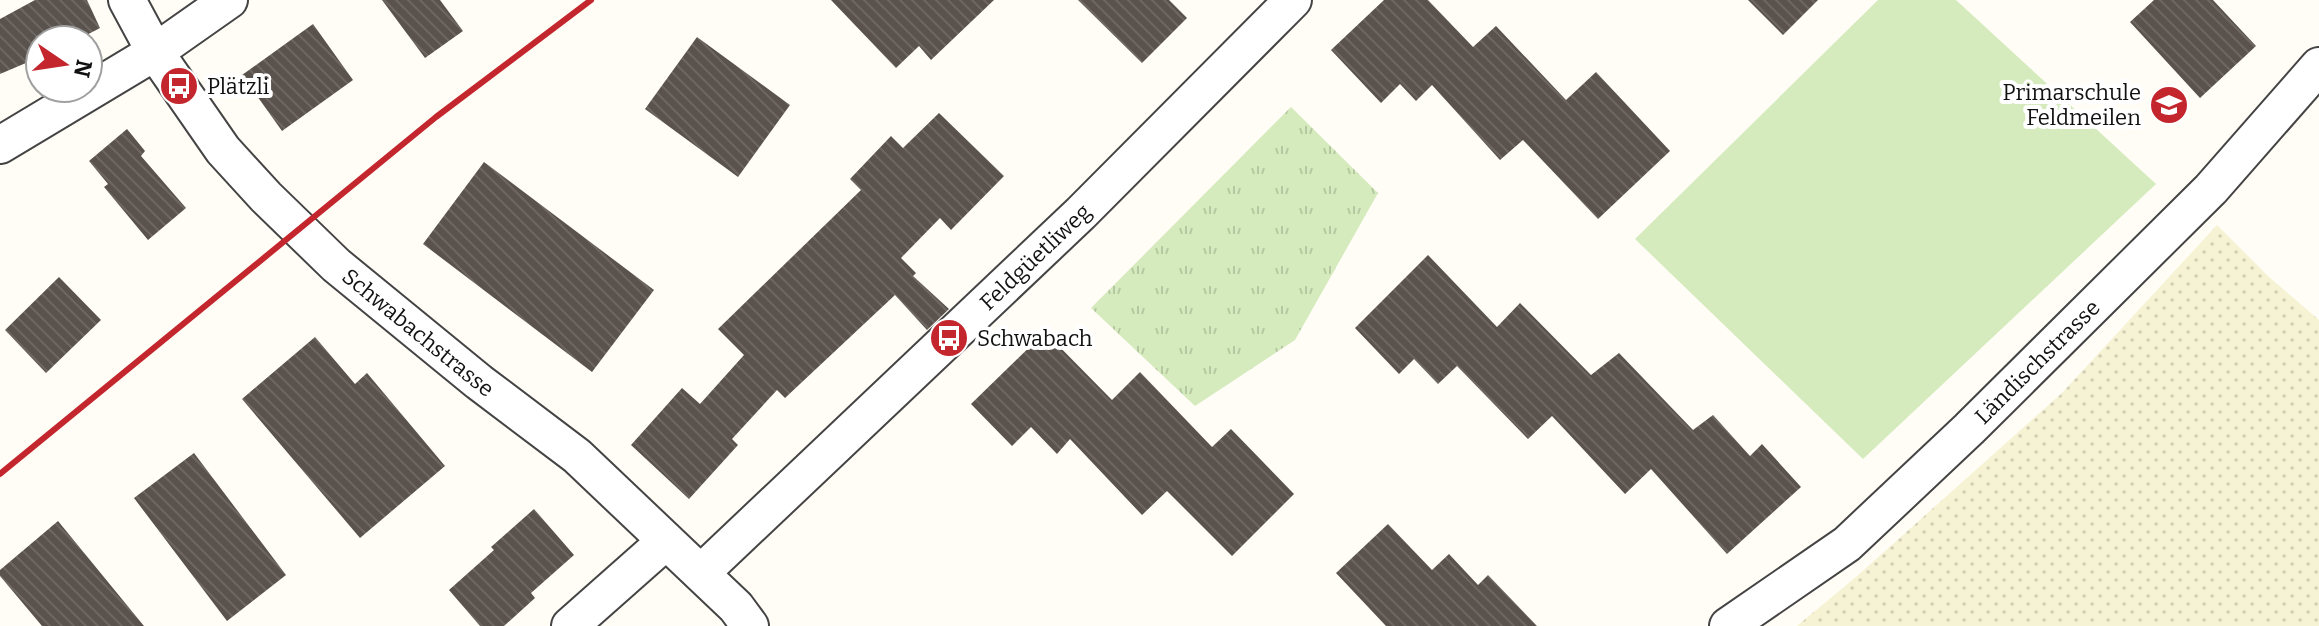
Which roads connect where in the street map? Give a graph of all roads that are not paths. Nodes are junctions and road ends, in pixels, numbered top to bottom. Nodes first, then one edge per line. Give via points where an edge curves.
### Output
1 (127, 0) edge
2 (229, 0) edge
3 (1293, 0) edge
4 (155, 52) junction
5 (2319, 66) edge
6 (0, 145) edge
7 (666, 541) junction
8 (701, 573) junction
9 (570, 626) edge
10 (750, 626) edge
11 (1728, 626) edge

1 - 4 street, Schwabachstrasse
2 - 4 street
3 - 8 street, Feldgüetliweg via 1081,213
4 - 6 street
4 - 7 street, Schwabachstrasse via 223,150 336,265 577,456
5 - 11 street, Ländischstrasse via 2211,189 1969,429 1847,544
7 - 8 street, Schwabachstrasse
7 - 9 street
8 - 10 street, Schwabachstrasse

